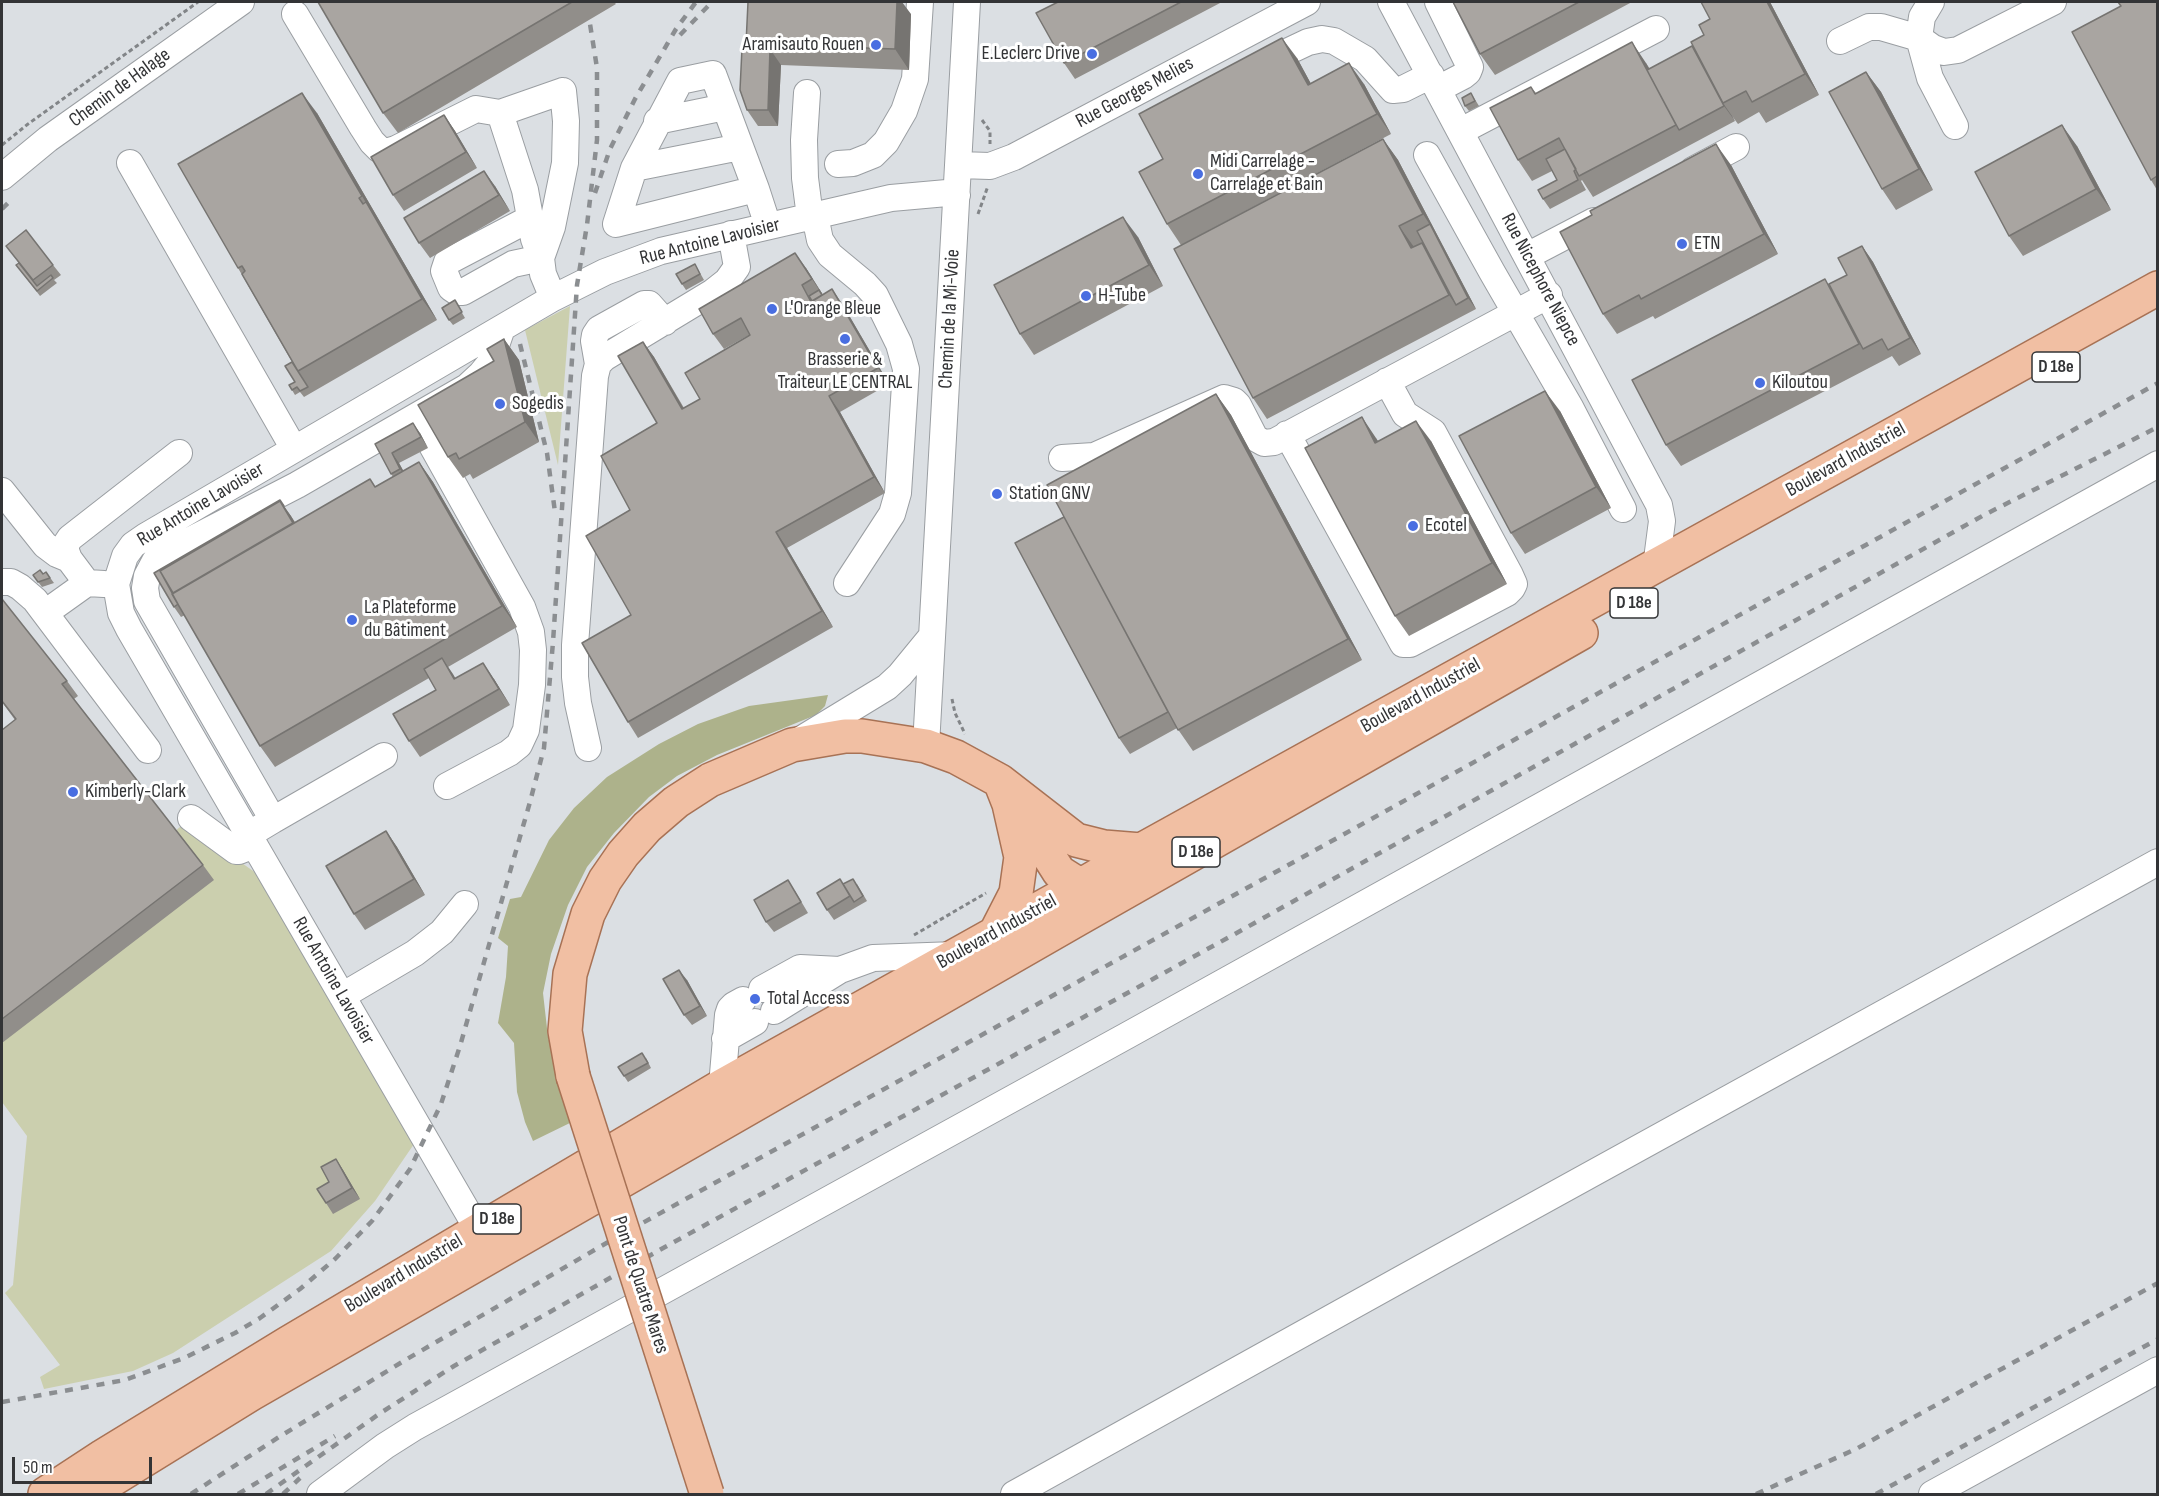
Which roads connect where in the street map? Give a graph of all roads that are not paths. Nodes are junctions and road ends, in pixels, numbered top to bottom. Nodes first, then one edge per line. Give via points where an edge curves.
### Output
1 (241, 2) edge
2 (920, 2) edge
3 (967, 2) edge
4 (1307, 2) edge
5 (1391, 2) edge
6 (1438, 2) edge
7 (1931, 2) edge
8 (2053, 2) edge
9 (295, 14) dead end
10 (1656, 29) dead end
11 (1919, 38) junction
12 (1840, 41) dead end
13 (1270, 60) edge
14 (1435, 82) junction
15 (807, 93) dead end
16 (725, 107) junction
17 (500, 113) junction
18 (657, 122) junction
19 (1955, 126) dead end
20 (1461, 131) junction
21 (740, 147) junction
22 (1736, 147) dead end
23 (1428, 155) dead end
24 (130, 163) dead end
25 (838, 164) dead end
26 (958, 165) junction
27 (634, 168) junction
28 (2, 177) edge
29 (1673, 180) edge
30 (756, 189) junction
31 (957, 195) junction
32 (1611, 213) edge
33 (812, 217) junction
34 (531, 218) junction
35 (768, 226) junction
36 (731, 234) junction
37 (1527, 256) junction
38 (541, 258) junction
39 (2157, 288) edge
40 (1549, 295) junction
41 (553, 298) junction
42 (2157, 312) edge
43 (1516, 313) junction
44 (502, 327) junction
45 (1388, 381) junction
46 (1959, 410) junction
47 (416, 417) junction
48 (1287, 434) junction
49 (902, 440) junction
50 (943, 441) junction
51 (294, 449) junction
52 (179, 453) dead end
53 (1062, 458) dead end
54 (2157, 464) edge
55 (2, 491) edge
56 (1623, 509) dead end
57 (69, 559) junction
58 (1656, 567) junction
59 (2, 582) edge
60 (87, 583) junction
61 (847, 583) dead end
62 (116, 584) junction
63 (45, 613) junction
64 (932, 636) junction
65 (792, 745) junction
66 (588, 748) dead end
67 (148, 750) dead end
68 (941, 752) junction
69 (384, 756) dead end
70 (447, 786) dead end
71 (1005, 793) junction
72 (191, 818) dead end
73 (273, 820) junction
74 (251, 840) junction
75 (1076, 840) junction
76 (1141, 850) junction
77 (2157, 862) edge
78 (1080, 886) junction
79 (1108, 902) junction
80 (465, 904) dead end
81 (1078, 919) junction
82 (996, 932) junction
83 (956, 955) junction
84 (840, 970) junction
85 (342, 996) junction
86 (725, 1039) junction
87 (722, 1086) junction
88 (478, 1230) junction
89 (2157, 1370) edge
90 (45, 1494) edge
91 (89, 1494) edge
92 (320, 1494) edge
93 (707, 1494) edge
94 (1014, 1494) edge
95 (1932, 1494) edge

1 - 28 street, Chemin de Halage
2 - 25 street via 915,79 904,111 886,142 873,155
3 - 26 street, Chemin de la Mi-Voie
4 - 26 street, Rue Georges Melies via 1014,158 990,166
5 - 14 street, Rue Nicephore Niepce
6 - 14 street via 1470,67 1462,76
7 - 11 street via 1922,17
8 - 11 street via 1958,50 1944,52
9 - 17 street via 372,142 386,152 477,108
10 - 20 street
11 - 12 street via 1874,27
11 - 19 street via 1930,78
13 - 14 street via 1322,39 1334,41 1365,59 1393,90
14 - 20 street, Rue Nicephore Niepce
15 - 33 street via 804,169
16 - 18 street
16 - 18 street via 713,74 680,81
16 - 21 street
17 - 34 street
17 - 38 street via 563,91 565,163 552,227
18 - 27 street
20 - 37 street, Rue Nicephore Niepce
21 - 27 street
21 - 30 street
22 - 29 street
23 - 43 street
24 - 51 street
26 - 31 street, Chemin de la Mi-Voie
27 - 30 street via 616,224
30 - 35 street
31 - 33 street, Rue Antoine Lavoisier via 891,198
31 - 50 street, Chemin de la Mi-Voie
32 - 37 street
33 - 35 street, Rue Antoine Lavoisier
33 - 49 street via 820,240 834,258 875,295 899,344 906,369
34 - 38 street
34 - 38 street via 447,262 444,271 451,288 463,292 513,264
35 - 36 street, Rue Antoine Lavoisier
36 - 41 street, Rue Antoine Lavoisier via 661,251
36 - 66 street via 736,267 727,281 664,322 649,304 644,304 595,334 598,364 575,645 578,703
37 - 40 street, Rue Nicephore Niepce
38 - 41 street
39 - 46 main road, D 18e
40 - 43 street
40 - 58 street, Rue Nicephore Niepce via 1659,505 1662,520
41 - 44 street, Rue Antoine Lavoisier
42 - 46 main road, D 18e
43 - 45 street
43 - 56 street
44 - 47 street via 490,363 481,374 467,387
44 - 51 street, Rue Antoine Lavoisier
45 - 48 street
45 - 48 street via 1406,414 1433,432 1510,575 1514,584 1507,593 1410,644 1400,642
46 - 58 main road, Boulevard Industriel / D 18e
46 - 79 main road, Boulevard Industriel / D 18e via 1764,530
47 - 70 street via 522,607 533,650 526,730 519,745
47 - 73 street via 177,547 155,561 147,576 147,601
48 - 53 street via 1274,442 1258,441 1238,405 1224,398 1094,456
49 - 50 street
49 - 61 street via 898,493 892,514
50 - 64 street, Chemin de la Mi-Voie
51 - 62 street, Rue Antoine Lavoisier via 133,545
52 - 57 street via 70,537 66,544
54 - 92 street via 415,1427
55 - 57 street via 45,545
57 - 60 street
58 - 76 main road, Boulevard Industriel / D 18e
59 - 63 street via 20,586
60 - 62 street
60 - 63 street
62 - 74 street, Rue Antoine Lavoisier via 121,613 129,629
63 - 67 street
64 - 65 street via 887,687
64 - 68 street, Chemin de la Mi-Voie
65 - 68 main road, Pont de Quatre Mares via 862,736
65 - 93 main road, Pont de Quatre Mares, bridge via 710,780 647,827 623,854 588,914 570,974 565,1031 573,1076
68 - 71 main road, Pont de Quatre Mares
69 - 73 street
71 - 75 main road
71 - 78 main road via 1059,872
71 - 82 main road via 1019,839 1020,873 1016,893
72 - 74 street via 236,851
73 - 74 street
74 - 85 street, Rue Antoine Lavoisier
75 - 76 main road
75 - 78 main road
76 - 78 main road, Boulevard Industriel / D 18e
77 - 94 street
78 - 79 main road
78 - 81 main road
78 - 82 main road, Boulevard Industriel / D 18e
79 - 81 main road, Boulevard Industriel / D 18e
80 - 85 street via 442,932 424,946
81 - 91 main road, Boulevard Industriel / D 18e via 251,1394
82 - 83 main road, Boulevard Industriel / D 18e
83 - 84 street via 873,958
83 - 87 main road, Boulevard Industriel / D 18e
84 - 86 street
84 - 86 street via 800,968 752,994 730,1009
85 - 88 street, Rue Antoine Lavoisier
86 - 87 street
87 - 88 main road, Boulevard Industriel / D 18e
88 - 90 main road, Boulevard Industriel / D 18e
89 - 95 street

